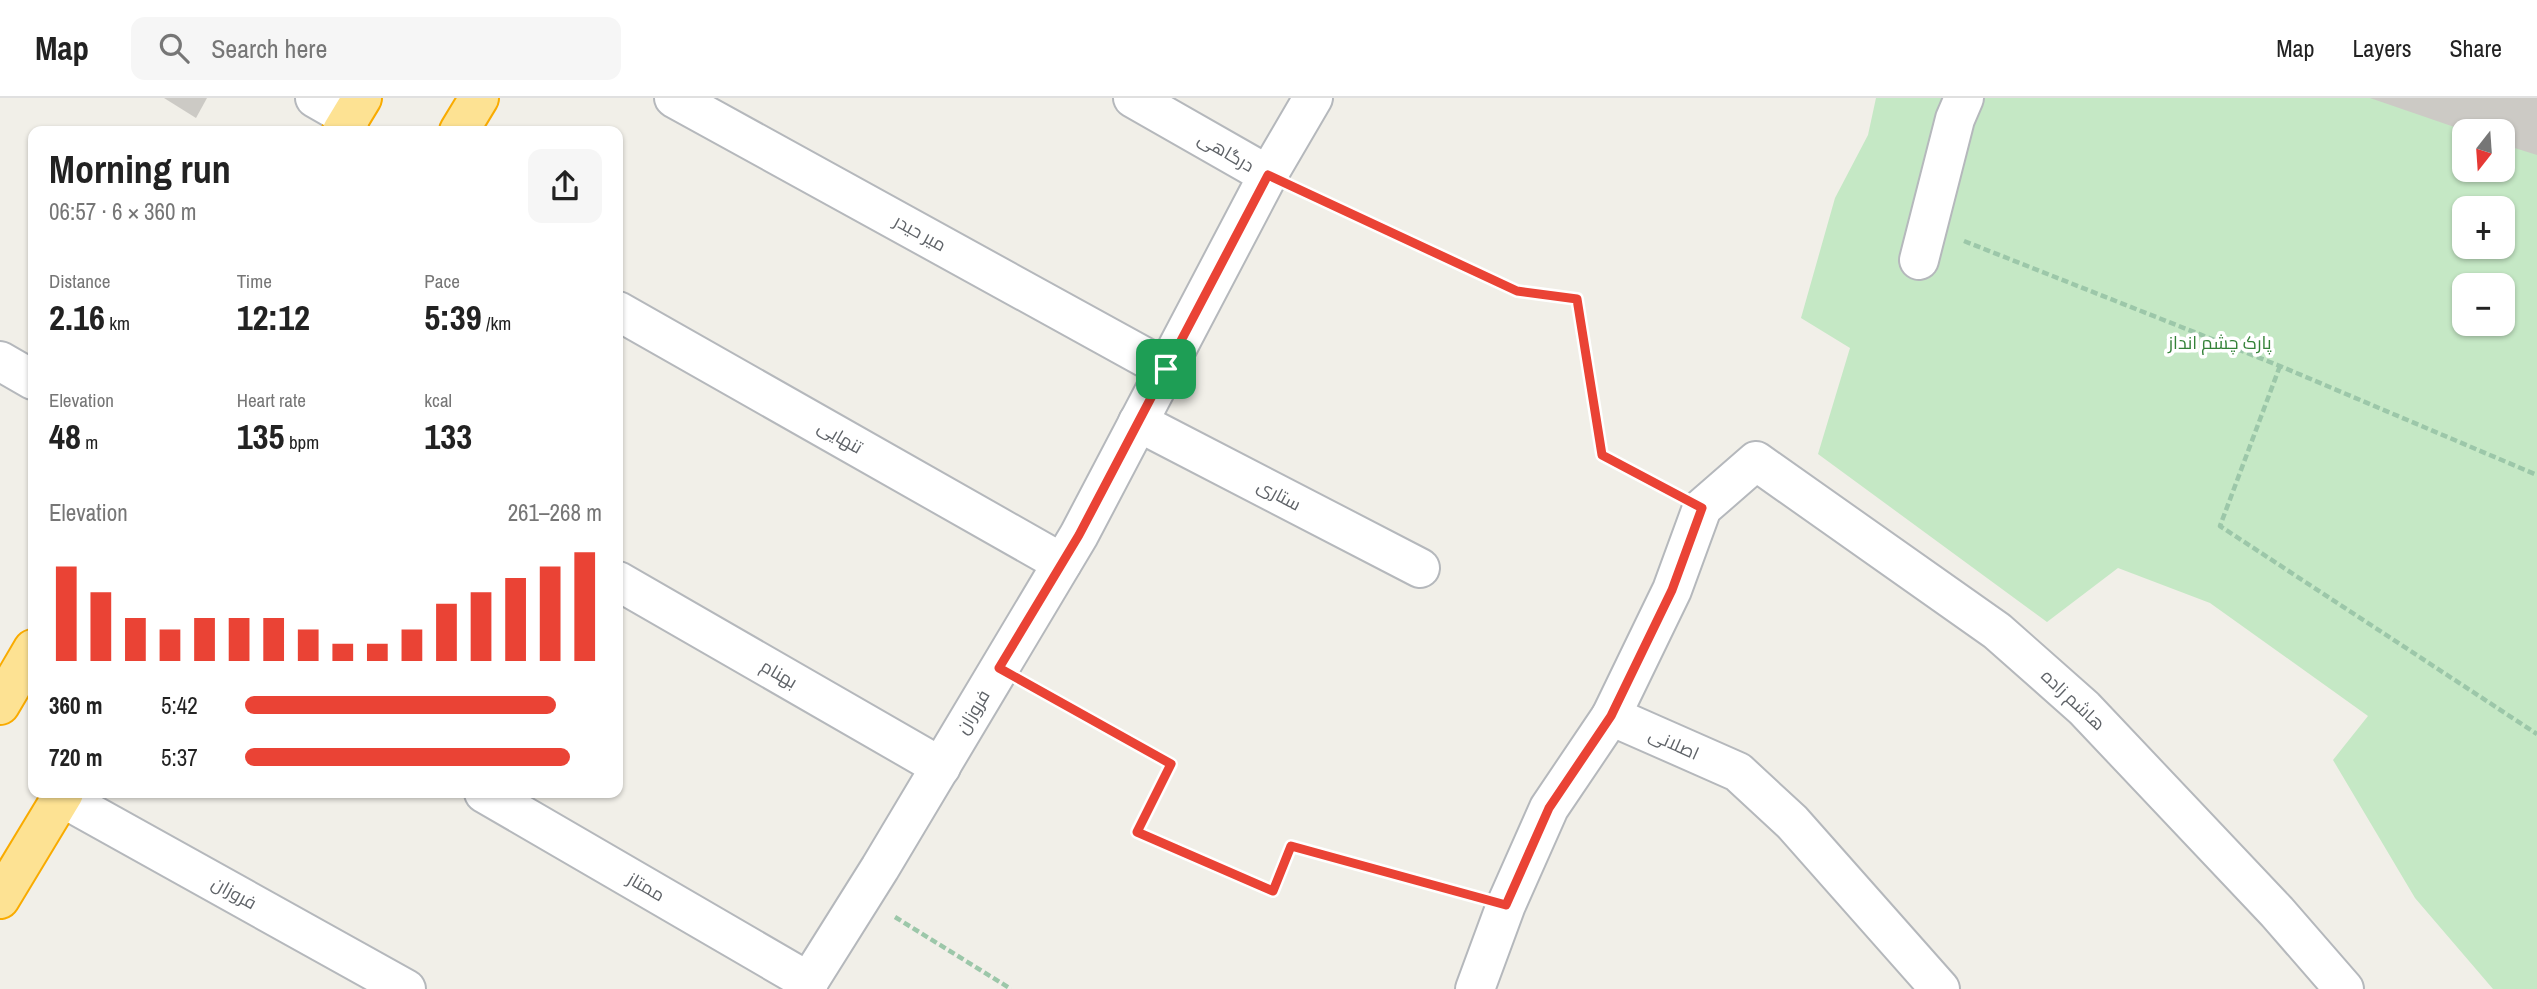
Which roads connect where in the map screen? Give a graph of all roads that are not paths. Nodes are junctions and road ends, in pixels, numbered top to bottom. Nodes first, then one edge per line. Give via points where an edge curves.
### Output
1 (315, 98) edge
2 (479, 98) edge
3 (674, 98) edge
4 (1133, 98) edge
5 (1313, 98) edge
6 (1964, 98) edge
7 (351, 116) edge
8 (462, 126) edge
9 (1268, 175) junction
10 (1923, 243) road end
11 (623, 314) edge
12 (0, 361) edge
13 (1166, 369) junction
14 (28, 377) edge
15 (1138, 422) junction
16 (1062, 564) junction
17 (1420, 568) dead end
18 (623, 584) edge
19 (28, 657) edge
20 (0, 705) edge
21 (1611, 716) junction
22 (940, 767) junction
23 (60, 798) edge
24 (67, 798) edge
25 (492, 798) edge
26 (0, 900) edge
27 (806, 985) edge
28 (406, 989) edge
29 (1475, 989) edge
30 (1940, 989) edge
31 (2344, 989) edge

1 - 7 street
2 - 8 highway
3 - 13 street, میر حیدر
4 - 9 street, درگاهی
5 - 9 street, فروزان
6 - 10 street
9 - 13 street, فروزان
11 - 16 street, تنهایی
12 - 14 street
13 - 15 street, فروزان
15 - 16 street, فروزان
15 - 17 street, ستاری
16 - 22 street, فروزان
18 - 22 street, بهنام
19 - 20 highway
21 - 29 street via 1549,808
21 - 30 street, اصلانی via 1738,772 1792,822
21 - 31 street, هاشم زاده via 1672,590 1702,508 1756,461 1997,631 2084,708
22 - 27 street, فروزان
23 - 26 highway
24 - 28 street, فروزان
25 - 27 street, ممتاز

